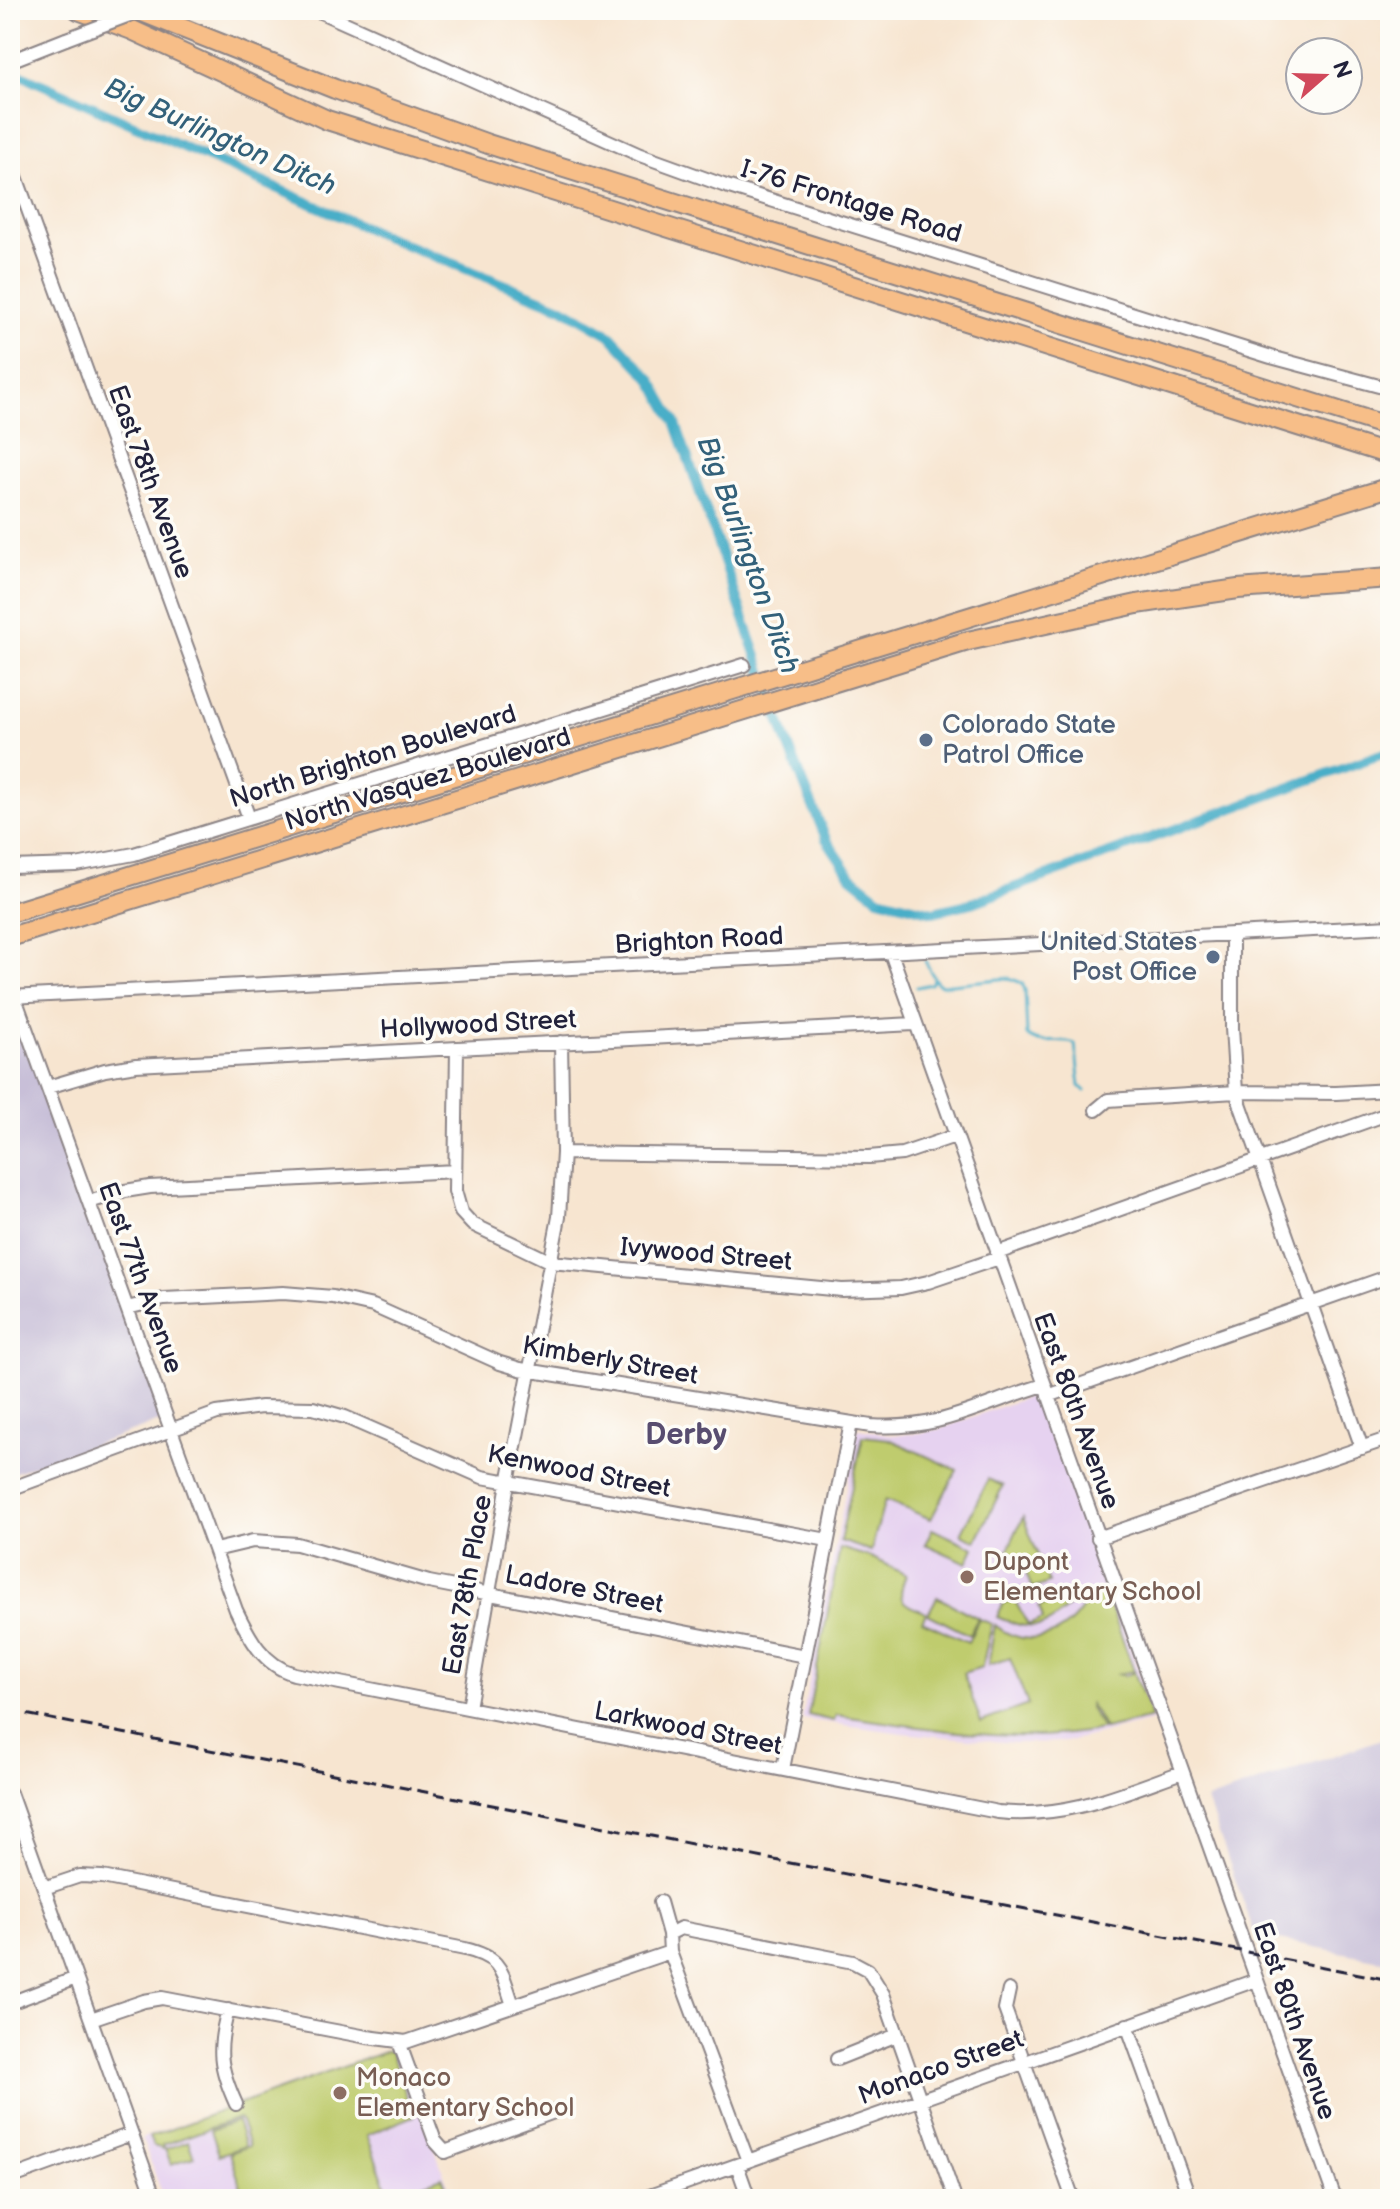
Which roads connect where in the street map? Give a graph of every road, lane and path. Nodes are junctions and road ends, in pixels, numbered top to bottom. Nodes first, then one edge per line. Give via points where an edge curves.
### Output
1 (78, 10) edge
2 (140, 10) edge
3 (316, 10) edge
4 (16, 58) edge
5 (10, 160) edge
6 (1390, 389) edge
7 (1390, 427) edge
8 (1390, 455) edge
9 (1390, 487) edge
10 (1390, 578) edge
11 (856, 651) junction
12 (744, 665) dead end
13 (862, 673) junction
14 (249, 818) junction
15 (10, 867) edge
16 (10, 913) edge
17 (1390, 926) edge
18 (1232, 934) junction
19 (10, 937) edge
20 (891, 953) junction
21 (10, 984) edge
22 (12, 997) edge
23 (914, 1024) junction
24 (561, 1042) junction
25 (457, 1048) junction
26 (48, 1087) junction
27 (1390, 1090) edge
28 (1236, 1092) junction
29 (1096, 1110) dead end
30 (1390, 1113) edge
31 (955, 1136) junction
32 (563, 1153) junction
33 (1258, 1159) junction
34 (455, 1171) junction
35 (89, 1202) junction
36 (998, 1255) junction
37 (551, 1262) junction
38 (1390, 1276) edge
39 (1311, 1304) junction
40 (127, 1308) junction
41 (529, 1371) junction
42 (1046, 1391) junction
43 (851, 1423) junction
44 (171, 1430) junction
45 (1390, 1438) edge
46 (1362, 1448) junction
47 (508, 1483) junction
48 (10, 1489) edge
49 (1098, 1538) junction
50 (828, 1540) junction
51 (215, 1550) junction
52 (228, 1587) joint
53 (488, 1594) junction
54 (805, 1656) junction
55 (469, 1708) junction
56 (783, 1769) junction
57 (1182, 1772) junction
58 (10, 1793) edge
59 (24, 1831) junction
60 (10, 1836) edge
61 (44, 1888) junction
62 (660, 1902) dead end
63 (669, 1934) junction
64 (670, 1952) junction
65 (76, 1978) junction
66 (1256, 1980) junction
67 (1009, 1990) dead end
68 (10, 2003) edge
69 (513, 2005) junction
70 (228, 2010) junction
71 (91, 2019) junction
72 (1127, 2025) junction
73 (897, 2035) junction
74 (399, 2042) junction
75 (837, 2059) dead end
76 (1024, 2062) junction
77 (920, 2099) junction
78 (236, 2104) dead end
79 (562, 2109) dead end
80 (131, 2134) junction
81 (742, 2163) junction
82 (10, 2178) edge
83 (155, 2199) edge
84 (641, 2199) edge
85 (749, 2199) edge
86 (955, 2199) edge
87 (1073, 2199) edge
88 (1190, 2199) edge
89 (1335, 2199) edge

1 - 8 highway via 327,120
2 - 4 street, bridge
2 - 7 highway via 488,144
3 - 6 street, I-76 Frontage Road via 630,151 723,185 1256,353
5 - 14 street, East 78th Avenue
9 - 11 highway, North Vasquez Boulevard
10 - 13 highway, North Vasquez Boulevard via 1238,589 1137,604 968,641
11 - 13 highway
11 - 16 highway, North Vasquez Boulevard
12 - 14 street, North Brighton Boulevard
13 - 19 highway, North Vasquez Boulevard
14 - 15 street, North Brighton Boulevard via 116,858
17 - 18 street, Brighton Road
18 - 20 street, Brighton Road
18 - 28 street
20 - 22 street, Brighton Road
20 - 23 street, East 80th Avenue
21 - 22 street, East 77th Avenue
22 - 26 street, East 77th Avenue
23 - 24 street, Hollywood Street
23 - 31 street, East 80th Avenue
24 - 25 street, Hollywood Street
24 - 32 street, East 78th Place
25 - 26 street, Hollywood Street via 136,1065
25 - 34 street
26 - 35 street, East 77th Avenue
27 - 28 street
28 - 29 street via 1108,1100
28 - 33 street
30 - 33 street, Ivywood Street
31 - 32 street via 892,1156
31 - 36 street, East 80th Avenue
32 - 37 street, East 78th Place
33 - 36 street, Ivywood Street
33 - 39 street
34 - 35 street via 150,1187
34 - 37 street, Ivywood Street via 456,1198 466,1219
35 - 40 street, East 77th Avenue
36 - 37 street, Ivywood Street via 928,1282 877,1290
36 - 42 street, East 80th Avenue
37 - 41 street, East 78th Place
38 - 39 street, Kimberly Street
39 - 42 street, Kimberly Street
39 - 46 street
40 - 41 street, Kimberly Street via 178,1298 283,1293 333,1297 373,1306
40 - 44 street, East 77th Avenue
41 - 43 street, Kimberly Street
41 - 47 street, East 78th Place
42 - 43 street, Kimberly Street via 918,1427
42 - 49 street, East 80th Avenue
43 - 50 street
44 - 47 street, Kenwood Street via 239,1408 313,1408 361,1423 469,1473
44 - 48 street, Kenwood Street
44 - 51 street, East 77th Avenue
45 - 46 street
46 - 49 street
47 - 50 street, Kenwood Street
47 - 53 street, East 78th Place
49 - 57 street, East 80th Avenue
50 - 54 street
51 - 52 street, East 77th Avenue
51 - 53 street, Ladore Street via 277,1541
52 - 55 street, Larkwood Street via 244,1627 281,1671
53 - 54 street, Ladore Street
53 - 55 street, East 78th Place
54 - 56 street
55 - 56 street, Larkwood Street
56 - 57 street, Larkwood Street via 1037,1815 1088,1805
57 - 66 street, East 80th Avenue
58 - 59 street
59 - 60 street
59 - 61 street
61 - 65 street
61 - 69 street via 80,1876 102,1877 475,1951 497,1963
62 - 63 street
63 - 64 street
63 - 73 street via 681,1928 853,1962 868,1970 883,1994
64 - 69 street
64 - 81 street
65 - 68 street
65 - 71 street
66 - 72 street, Monaco Street
66 - 89 street, East 80th Avenue
67 - 76 street via 1005,2009
69 - 74 street
70 - 71 street via 162,1998
70 - 74 street
70 - 78 street via 219,2052
71 - 80 street
72 - 76 street, Monaco Street
72 - 88 street
73 - 75 street
73 - 77 street
74 - 79 street via 435,2141 445,2152
76 - 77 street, Monaco Street
76 - 87 street
77 - 81 street, Monaco Street
77 - 86 street
80 - 82 street
80 - 83 street
81 - 84 street, Monaco Street
81 - 85 street

